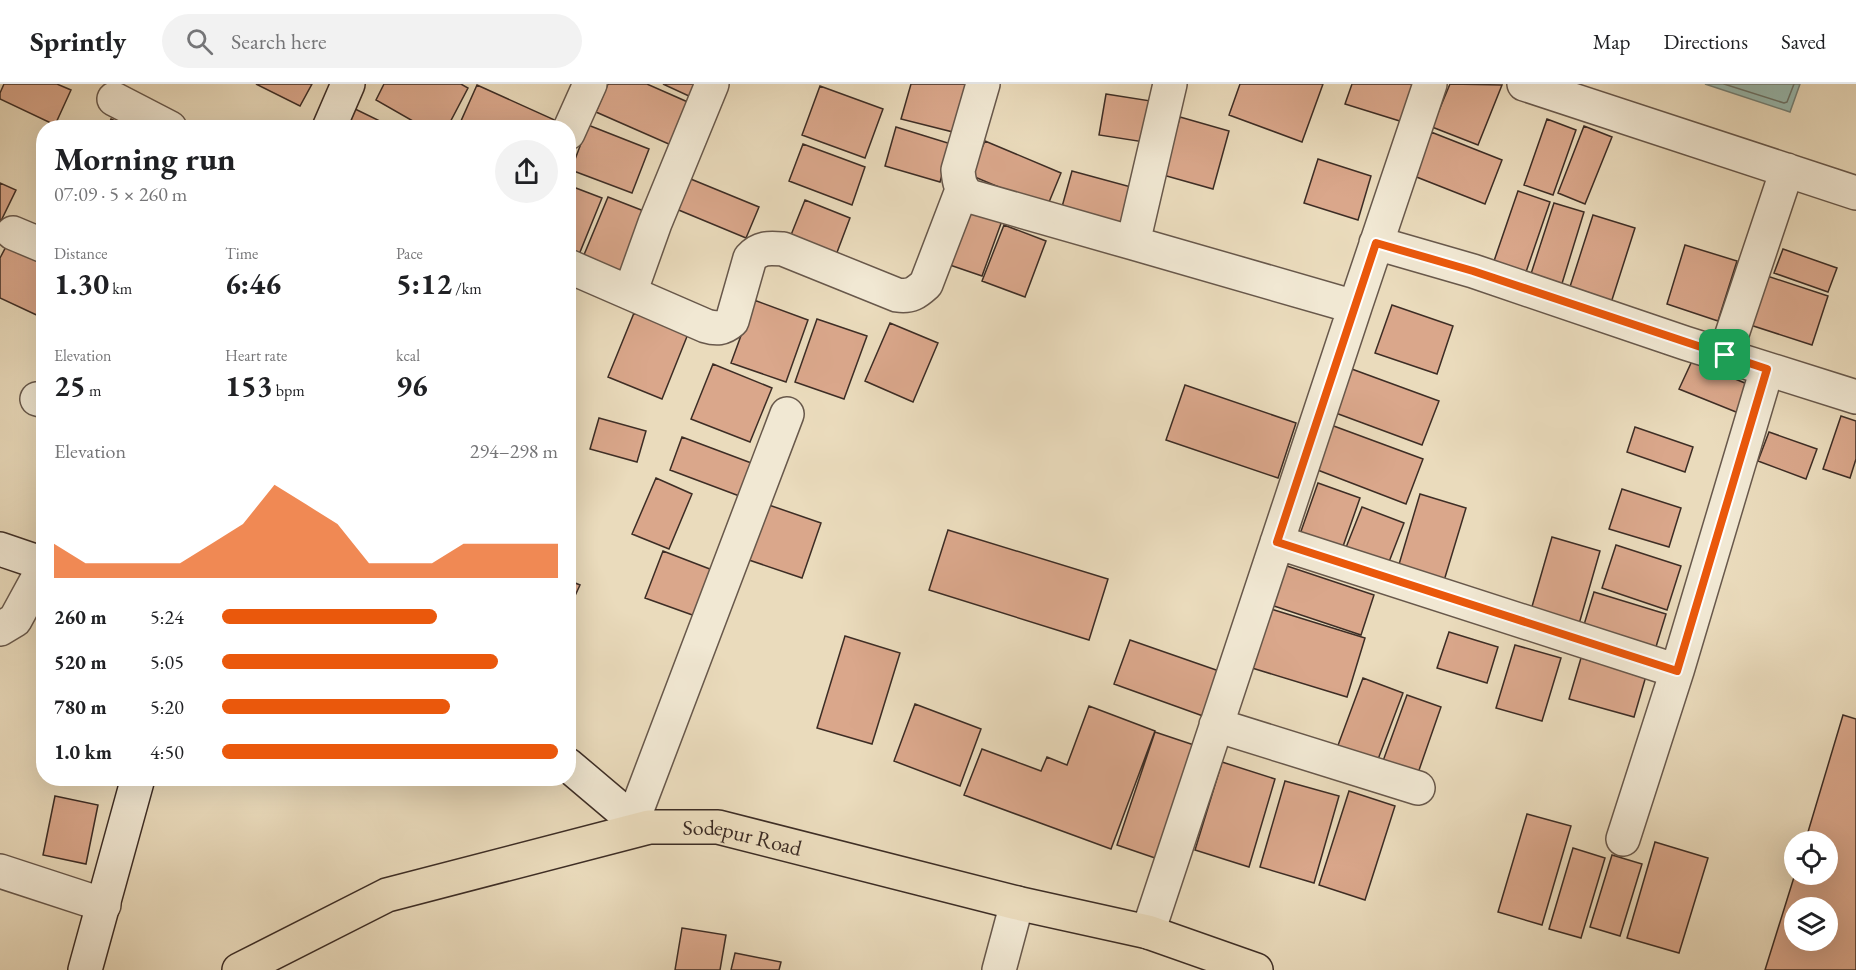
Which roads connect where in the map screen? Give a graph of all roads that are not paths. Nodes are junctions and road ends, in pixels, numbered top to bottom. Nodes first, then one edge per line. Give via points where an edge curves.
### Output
1 (348, 84) edge
2 (590, 84) edge
3 (712, 84) edge
4 (983, 84) edge
5 (1170, 84) edge
6 (1430, 84) edge
7 (1524, 84) edge
8 (114, 99) dead end
9 (155, 120) edge
10 (332, 120) edge
11 (574, 120) edge
12 (1787, 170) junction
13 (962, 190) junction
14 (1856, 193) edge
15 (13, 233) dead end
16 (36, 243) edge
17 (1133, 243) junction
18 (1376, 243) junction
19 (576, 269) edge
20 (630, 293) junction
21 (1355, 307) junction
22 (1725, 355) junction
23 (1767, 369) junction
24 (1856, 397) edge
25 (787, 414) dead end
26 (1277, 542) junction
27 (0, 549) edge
28 (36, 562) edge
29 (36, 580) edge
30 (0, 629) edge
31 (1677, 671) junction
32 (1216, 725) junction
33 (576, 771) edge
34 (136, 786) edge
35 (1418, 788) dead end
36 (641, 824) junction
37 (1623, 839) dead end
38 (0, 871) edge
39 (1017, 903) junction
40 (104, 905) junction
41 (1148, 932) junction
42 (85, 970) edge
43 (239, 970) edge
44 (999, 970) edge
45 (1256, 970) edge

1 - 10 street
2 - 11 street
3 - 20 street
4 - 13 street via 958,170
5 - 17 street
6 - 18 street
7 - 12 street
8 - 9 street
12 - 14 street
12 - 22 street
13 - 17 street via 969,196
13 - 20 street via 926,284 916,294 897,294 783,249 769,248 750,258 732,321 725,327 706,326
15 - 16 street
17 - 21 street
18 - 21 street
18 - 22 street
19 - 20 street
21 - 26 street
22 - 23 street
23 - 24 street
23 - 31 street
25 - 36 street
26 - 31 street
26 - 32 street
27 - 28 street
29 - 30 street via 15,620
31 - 37 street
32 - 35 street
32 - 41 street
33 - 36 street
34 - 40 street
36 - 39 main road, Sodepur Road via 718,827
36 - 43 main road, Sodepur Road via 387,895
38 - 40 street
39 - 41 main road, Sodepur Road
39 - 44 street
40 - 42 street
41 - 45 main road, Sodepur Road

